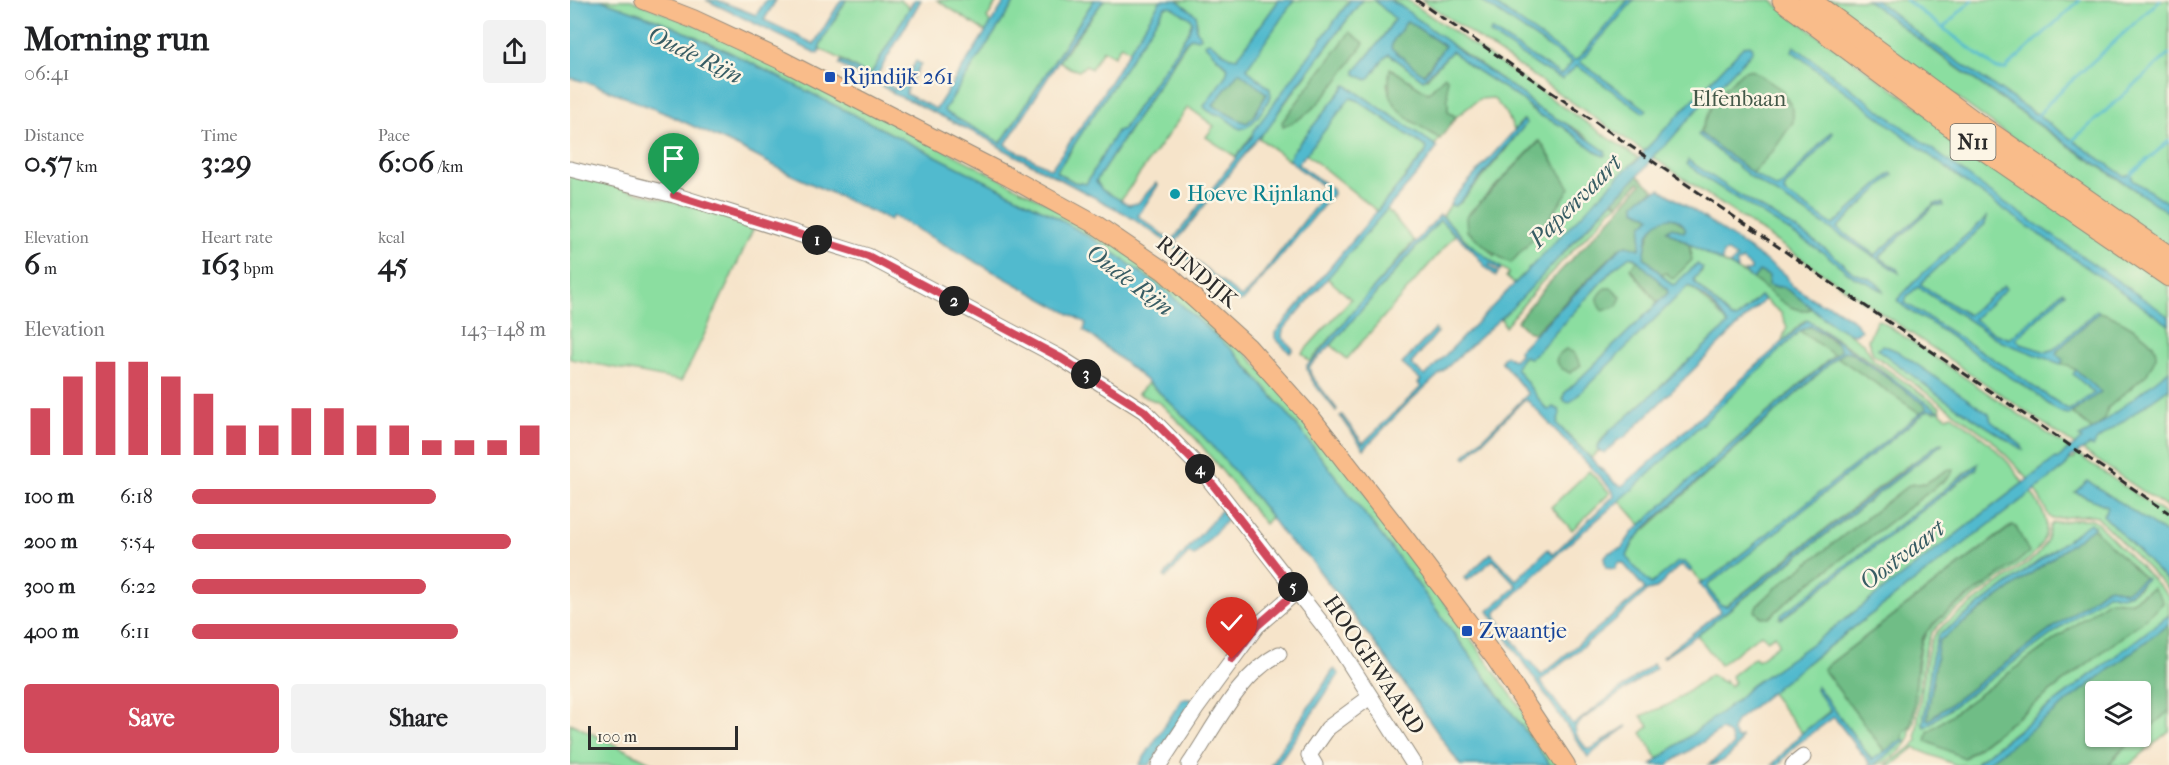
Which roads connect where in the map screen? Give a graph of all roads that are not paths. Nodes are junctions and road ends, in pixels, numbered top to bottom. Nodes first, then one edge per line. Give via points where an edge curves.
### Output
1 (644, 0) edge
2 (1783, 0) edge
3 (1809, 0) edge
4 (570, 170) edge
5 (2169, 257) edge
6 (2169, 276) edge
7 (1296, 592) junction
8 (1279, 654) dead end
9 (1371, 697) junction
10 (1196, 710) junction
11 (1216, 724) junction
12 (1159, 765) edge
13 (1189, 765) edge
14 (1315, 765) edge
15 (1414, 765) edge
16 (1566, 765) edge

1 - 16 main road, RIJNDIJK via 781,60 1009,177 1098,226 1164,271 1248,347 1313,420 1495,658
2 - 6 highway, N11 via 1966,137
3 - 5 highway, N11 via 1977,124
4 - 7 street, HOOGEWAARD via 674,195 868,256 1059,357 1144,411 1200,468
7 - 9 street, HOOGEWAARD via 1334,639
7 - 10 street via 1257,626
8 - 11 street via 1264,662 1241,685
9 - 14 street via 1328,728 1309,755
9 - 15 street, HOOGEWAARD
10 - 11 street
10 - 12 street
11 - 13 street

